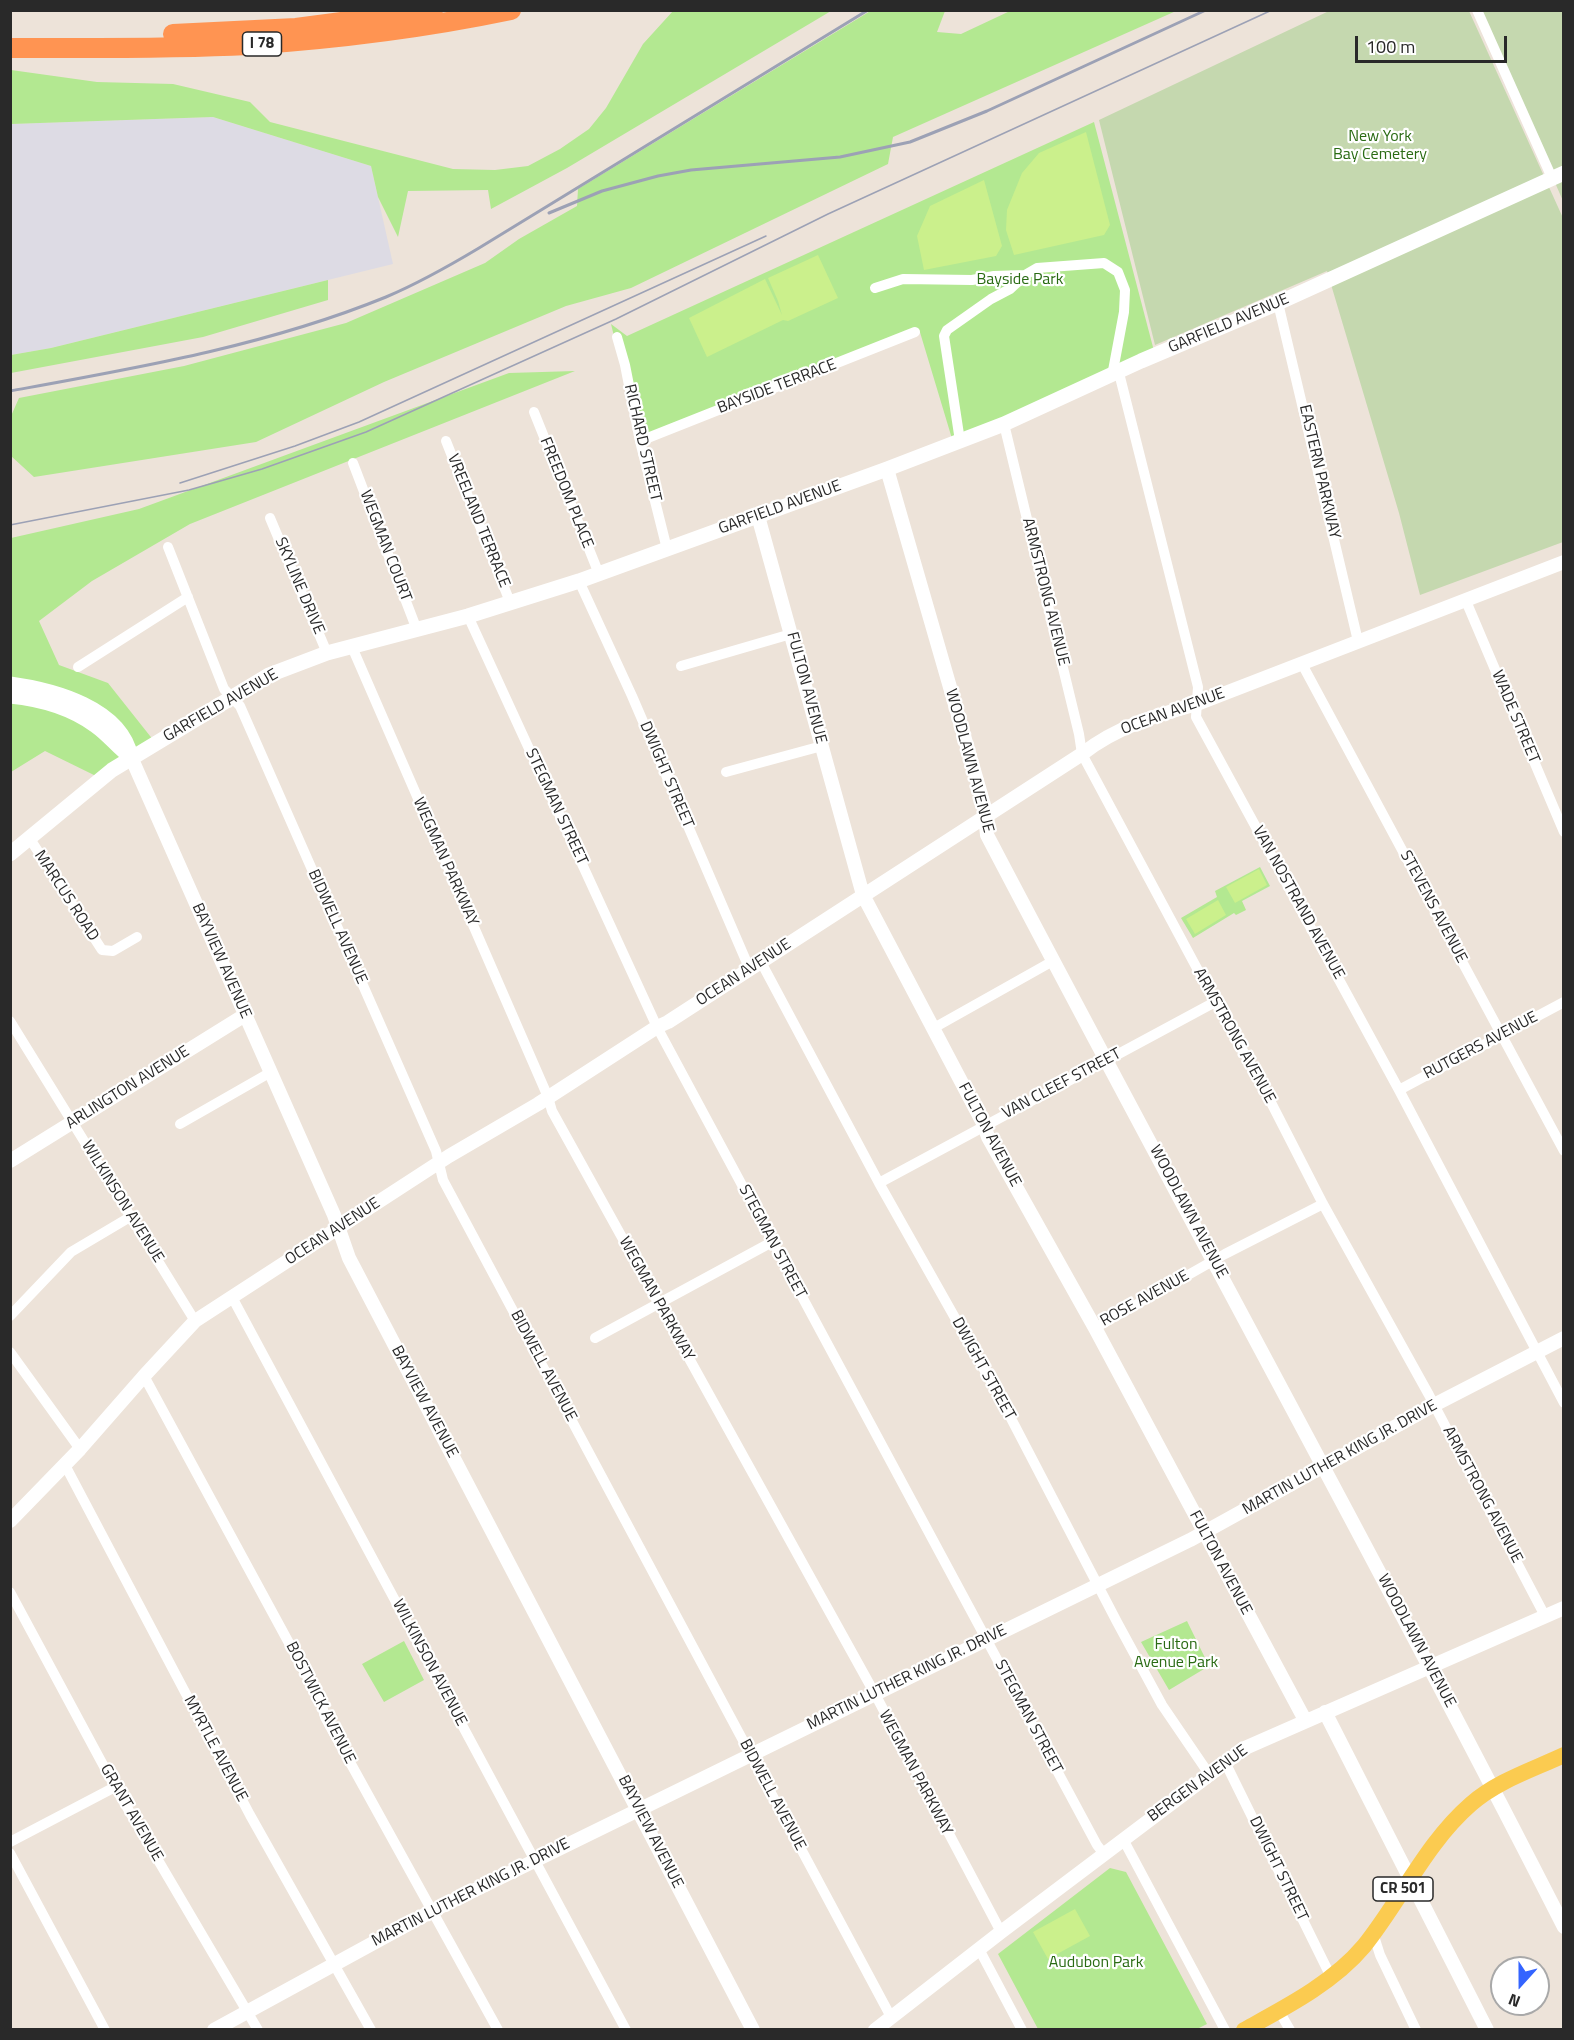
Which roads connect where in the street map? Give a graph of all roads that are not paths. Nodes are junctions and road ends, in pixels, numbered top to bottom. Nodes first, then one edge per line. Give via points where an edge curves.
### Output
1 (433, 10) edge
2 (511, 10) edge
3 (1477, 10) edge
4 (10, 34) edge
5 (10, 48) edge
6 (1558, 176) edge
7 (1025, 275) junction
8 (874, 288) dead end
9 (1278, 303) junction
10 (915, 332) dead end
11 (616, 337) dead end
12 (1116, 374) junction
13 (534, 412) dead end
14 (1004, 424) junction
15 (446, 441) dead end
16 (640, 441) junction
17 (960, 441) junction
18 (353, 463) dead end
19 (887, 469) junction
20 (758, 516) junction
21 (270, 518) dead end
22 (168, 547) dead end
23 (667, 549) junction
24 (1563, 562) edge
25 (599, 574) junction
26 (579, 581) junction
27 (188, 597) junction
28 (1466, 601) junction
29 (510, 602) junction
30 (468, 616) junction
31 (417, 630) junction
32 (791, 634) junction
33 (1358, 641) junction
34 (352, 647) junction
35 (327, 653) junction
36 (1302, 663) junction
37 (681, 666) dead end
38 (78, 667) dead end
39 (10, 684) edge
40 (10, 696) edge
41 (46, 697) junction
42 (232, 698) junction
43 (1197, 704) junction
44 (822, 746) junction
45 (1082, 754) junction
46 (131, 757) junction
47 (726, 772) dead end
48 (984, 817) junction
49 (1563, 832) edge
50 (30, 839) junction
51 (10, 854) edge
52 (863, 895) junction
53 (137, 937) dead end
54 (1053, 962) junction
55 (755, 966) junction
56 (1215, 1002) junction
57 (1563, 1002) edge
58 (245, 1015) junction
59 (11, 1024) edge
60 (657, 1027) junction
61 (932, 1029) junction
62 (1502, 1036) junction
63 (1107, 1060) junction
64 (271, 1072) junction
65 (1399, 1090) junction
66 (548, 1097) junction
67 (73, 1122) junction
68 (180, 1124) dead end
69 (984, 1125) junction
70 (1563, 1150) edge
71 (10, 1161) edge
72 (439, 1162) junction
73 (879, 1183) junction
74 (1323, 1204) junction
75 (130, 1217) junction
76 (338, 1230) junction
77 (772, 1242) junction
78 (1214, 1260) junction
79 (232, 1298) junction
80 (659, 1303) junction
81 (10, 1316) edge
82 (195, 1321) junction
83 (1095, 1328) junction
84 (595, 1338) dead end
85 (1563, 1338) edge
86 (10, 1352) edge
87 (1536, 1353) junction
88 (144, 1376) junction
89 (1563, 1403) edge
90 (1434, 1405) junction
91 (80, 1449) junction
92 (65, 1466) junction
93 (1324, 1466) junction
94 (10, 1521) edge
95 (1204, 1531) junction
96 (1097, 1584) junction
97 (10, 1592) edge
98 (1563, 1608) edge
99 (1545, 1616) junction
100 (986, 1639) junction
101 (1429, 1666) junction
102 (875, 1694) junction
103 (1325, 1712) junction
104 (1305, 1720) junction
105 (750, 1754) junction
106 (1563, 1755) edge
107 (1225, 1762) junction
108 (1209, 1774) junction
109 (115, 1787) junction
110 (1493, 1787) junction
111 (638, 1810) junction
112 (1123, 1839) junction
113 (10, 1842) edge
114 (10, 1853) edge
115 (1104, 1854) junction
116 (535, 1861) junction
117 (1410, 1878) junction
118 (432, 1911) junction
119 (1563, 1927) edge
120 (1001, 1932) junction
121 (1373, 1933) junction
122 (979, 1949) junction
123 (333, 1963) junction
124 (1331, 1977) junction
125 (246, 2011) junction
126 (1279, 2011) junction
127 (891, 2017) junction
128 (105, 2030) edge
129 (214, 2030) edge
130 (258, 2030) edge
131 (371, 2030) edge
132 (498, 2030) edge
133 (626, 2030) edge
134 (753, 2030) edge
135 (875, 2030) edge
136 (1022, 2030) edge
137 (1225, 2030) edge
138 (1245, 2030) edge
139 (1290, 2030) edge
140 (1416, 2030) edge
141 (1487, 2030) edge

1 - 4 highway, I 78 via 251,31
2 - 5 highway, I 78 via 403,29 292,42
3 - 6 street
6 - 9 main road, GARFIELD AVENUE
7 - 8 street via 972,280 903,279
7 - 12 street via 1037,268 1104,263 1118,272 1125,290
7 - 17 street via 944,336
9 - 12 main road, GARFIELD AVENUE
9 - 33 street, EASTERN PARKWAY
10 - 16 street, BAYSIDE TERRACE
11 - 16 street, RICHARD STREET
12 - 14 main road, GARFIELD AVENUE
12 - 43 street, VAN NOSTRAND AVENUE via 1198,687
13 - 25 street, FREEDOM PLACE
14 - 17 main road, GARFIELD AVENUE
14 - 45 street, ARMSTRONG AVENUE
15 - 29 street, VREELAND TERRACE
16 - 23 street, RICHARD STREET
17 - 19 main road, GARFIELD AVENUE
18 - 31 street, WEGMAN COURT
19 - 20 main road, GARFIELD AVENUE
19 - 48 street, WOODLAWN AVENUE via 984,805
20 - 23 main road, GARFIELD AVENUE
20 - 32 street, FULTON AVENUE
21 - 35 street, SKYLINE DRIVE
22 - 27 street, BIDWELL AVENUE
23 - 25 main road, GARFIELD AVENUE
24 - 28 street, OCEAN AVENUE
25 - 26 main road, GARFIELD AVENUE
26 - 29 main road, GARFIELD AVENUE
26 - 55 street, DWIGHT STREET
27 - 38 street
27 - 42 street, BIDWELL AVENUE via 224,689
28 - 33 street, OCEAN AVENUE
28 - 49 street, WADE STREET
29 - 30 main road, GARFIELD AVENUE
30 - 31 main road, GARFIELD AVENUE
30 - 60 street, STEGMAN STREET
31 - 34 main road, GARFIELD AVENUE
32 - 37 street
32 - 44 street, FULTON AVENUE
33 - 36 street, OCEAN AVENUE
34 - 35 main road, GARFIELD AVENUE
34 - 66 street, WEGMAN PARKWAY
35 - 42 main road, GARFIELD AVENUE via 268,675
36 - 43 street, OCEAN AVENUE
36 - 62 street, STEVENS AVENUE
39 - 41 main road, BAYVIEW AVENUE
40 - 41 main road, BAYVIEW AVENUE
41 - 46 main road, BAYVIEW AVENUE via 77,702 104,718 126,740
42 - 46 main road, GARFIELD AVENUE
42 - 72 street, BIDWELL AVENUE via 240,706
43 - 45 street, OCEAN AVENUE via 1144,719
43 - 65 street, VAN NOSTRAND AVENUE via 1196,717
44 - 47 street
44 - 52 street, FULTON AVENUE
45 - 48 street, OCEAN AVENUE
45 - 56 street, ARMSTRONG AVENUE
46 - 50 main road, GARFIELD AVENUE
46 - 58 street, BAYVIEW AVENUE
48 - 52 street, OCEAN AVENUE
48 - 54 street, WOODLAWN AVENUE via 987,835
50 - 51 main road, GARFIELD AVENUE
50 - 53 street, MARCUS ROAD via 102,950 113,951
52 - 55 street, OCEAN AVENUE
52 - 61 street, FULTON AVENUE
54 - 61 street
54 - 63 street, WOODLAWN AVENUE
55 - 60 street, OCEAN AVENUE
55 - 73 street, DWIGHT STREET
56 - 63 street, VAN CLEEF STREET
56 - 74 street, ARMSTRONG AVENUE
57 - 62 street, RUTGERS AVENUE
58 - 64 street, BAYVIEW AVENUE
58 - 67 street, ARLINGTON AVENUE
59 - 67 street, WILKINSON AVENUE
60 - 66 street, OCEAN AVENUE
60 - 77 street, STEGMAN STREET
61 - 69 street, FULTON AVENUE
62 - 65 street, RUTGERS AVENUE
62 - 70 street, STEVENS AVENUE
63 - 69 street, VAN CLEEF STREET
63 - 78 street, WOODLAWN AVENUE
64 - 68 street
64 - 76 street, BAYVIEW AVENUE
65 - 87 street, VAN NOSTRAND AVENUE
66 - 72 street, OCEAN AVENUE
66 - 80 street, WEGMAN PARKWAY via 552,1111
67 - 71 street, ARLINGTON AVENUE
67 - 75 street, WILKINSON AVENUE
69 - 73 street, VAN CLEEF STREET
69 - 83 street, FULTON AVENUE
72 - 76 street, OCEAN AVENUE
72 - 105 street, BIDWELL AVENUE via 443,1180
73 - 96 street, DWIGHT STREET via 1003,1403
74 - 78 street, ROSE AVENUE
74 - 90 street, ARMSTRONG AVENUE
75 - 81 street via 71,1252
75 - 82 street, WILKINSON AVENUE
76 - 79 street, OCEAN AVENUE
76 - 111 street, BAYVIEW AVENUE via 349,1258
77 - 80 street
77 - 100 street, STEGMAN STREET
78 - 83 street, ROSE AVENUE
78 - 93 street, WOODLAWN AVENUE
79 - 82 street, OCEAN AVENUE
79 - 116 street, WILKINSON AVENUE
80 - 84 street
80 - 102 street, WEGMAN PARKWAY
82 - 88 street, OCEAN AVENUE
83 - 95 street, FULTON AVENUE
85 - 87 street, MARTIN LUTHER KING JR. DRIVE
86 - 91 street
87 - 89 street, VAN NOSTRAND AVENUE
87 - 90 street, MARTIN LUTHER KING JR. DRIVE
88 - 91 street, OCEAN AVENUE
88 - 118 street, BOSTWICK AVENUE
90 - 93 street, MARTIN LUTHER KING JR. DRIVE
90 - 99 street, ARMSTRONG AVENUE
91 - 92 street, OCEAN AVENUE
92 - 94 street, OCEAN AVENUE
92 - 123 street, MYRTLE AVENUE
93 - 95 street, MARTIN LUTHER KING JR. DRIVE
93 - 101 street, WOODLAWN AVENUE
95 - 96 street, MARTIN LUTHER KING JR. DRIVE
95 - 104 street, FULTON AVENUE
96 - 100 street, MARTIN LUTHER KING JR. DRIVE
96 - 108 street, DWIGHT STREET via 1162,1705
97 - 109 street, GRANT AVENUE
98 - 99 street, BERGEN AVENUE
99 - 101 street, BERGEN AVENUE
100 - 102 street, MARTIN LUTHER KING JR. DRIVE
100 - 115 street, STEGMAN STREET
101 - 103 street, BERGEN AVENUE
101 - 110 street, WOODLAWN AVENUE
102 - 105 street, MARTIN LUTHER KING JR. DRIVE
102 - 120 street, WEGMAN PARKWAY
103 - 104 street, BERGEN AVENUE
103 - 117 street
104 - 107 street, BERGEN AVENUE via 1245,1748
105 - 111 street, MARTIN LUTHER KING JR. DRIVE
105 - 127 street, BIDWELL AVENUE
106 - 110 main road, CR 501
107 - 108 street, BERGEN AVENUE
107 - 124 street, DWIGHT STREET
108 - 112 street, BERGEN AVENUE
109 - 113 street
109 - 125 street, GRANT AVENUE
110 - 117 main road, CR 501 via 1454,1820
110 - 119 street, WOODLAWN AVENUE
111 - 116 street, MARTIN LUTHER KING JR. DRIVE
111 - 134 street, BAYVIEW AVENUE
112 - 115 street, BERGEN AVENUE
112 - 137 street
114 - 128 street
115 - 120 street, BERGEN AVENUE
116 - 118 street, MARTIN LUTHER KING JR. DRIVE
116 - 133 street, WILKINSON AVENUE
117 - 121 main road, CR 501
117 - 141 street
118 - 123 street, MARTIN LUTHER KING JR. DRIVE
118 - 132 street, BOSTWICK AVENUE
120 - 122 street, BERGEN AVENUE
121 - 124 main road, CR 501
121 - 140 street
122 - 127 street, BERGEN AVENUE
122 - 136 street
123 - 125 street, MARTIN LUTHER KING JR. DRIVE
123 - 131 street, MYRTLE AVENUE
124 - 126 main road, CR 501
125 - 129 street, MARTIN LUTHER KING JR. DRIVE
125 - 130 street, GRANT AVENUE
126 - 138 main road, CR 501
126 - 139 street
127 - 135 street, BERGEN AVENUE

